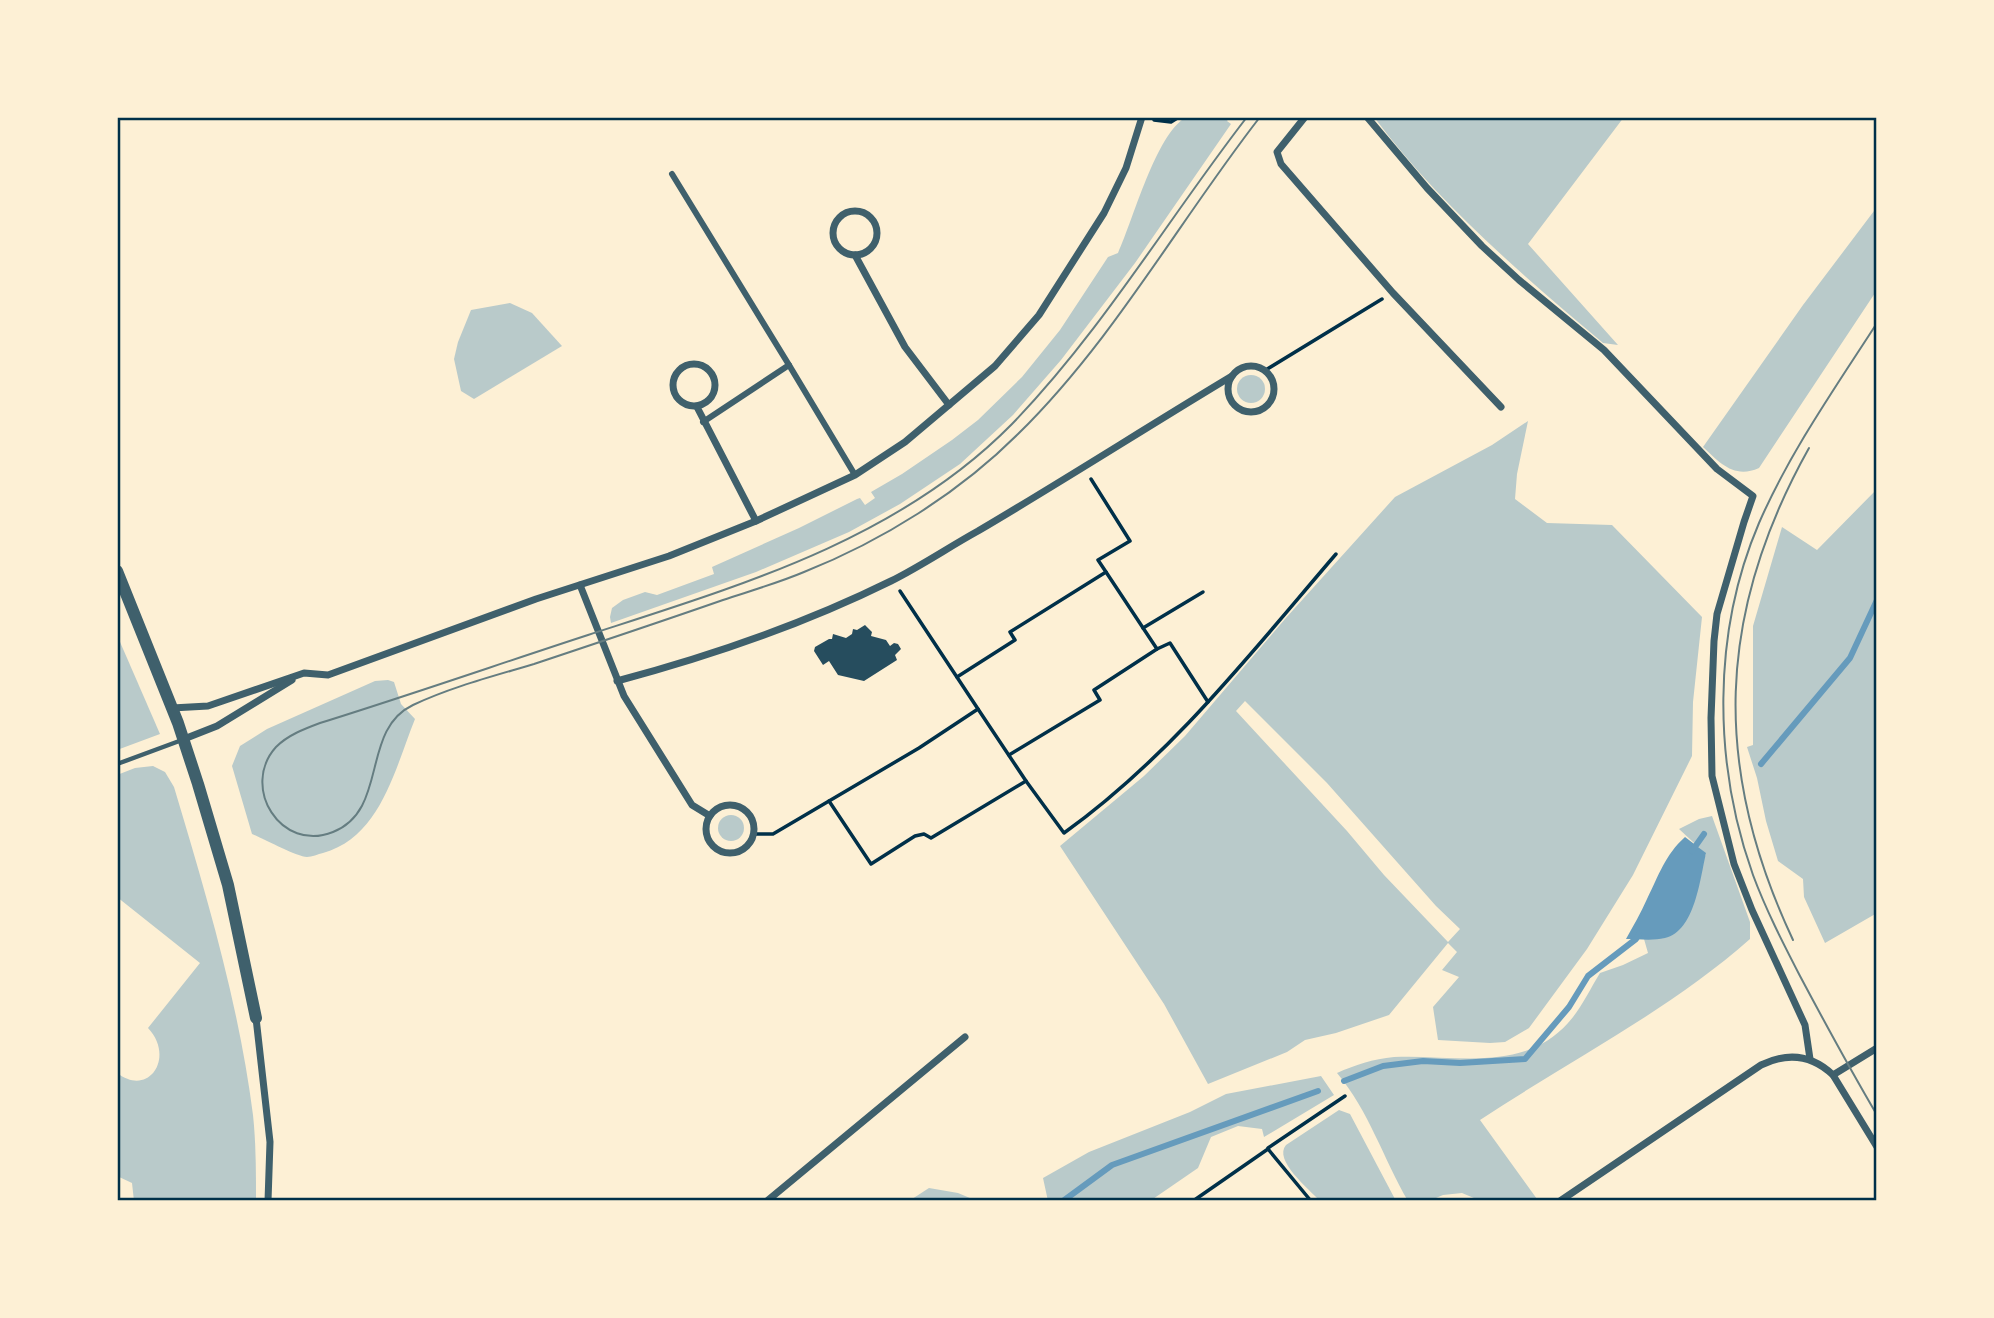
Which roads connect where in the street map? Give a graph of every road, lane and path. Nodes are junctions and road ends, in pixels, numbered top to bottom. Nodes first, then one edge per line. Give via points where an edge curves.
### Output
1 (1179, 117) edge
2 (1305, 117) edge
3 (1367, 117) edge
4 (1145, 118) edge
5 (672, 174) dead end
6 (855, 255) junction
7 (1381, 300) dead end
8 (789, 365) junction
9 (1264, 371) junction
10 (1232, 376) junction
11 (949, 405) junction
12 (696, 407) junction
13 (1501, 407) dead end
14 (703, 422) junction
15 (1083, 468) junction
16 (855, 475) junction
17 (756, 521) junction
18 (1336, 554) dead end
19 (117, 571) edge
20 (1105, 572) junction
21 (892, 580) junction
22 (580, 585) junction
23 (1203, 592) dead end
24 (1143, 628) junction
25 (1157, 649) junction
26 (304, 673) junction
27 (957, 677) junction
28 (617, 681) junction
29 (1208, 702) junction
30 (172, 708) junction
31 (978, 709) junction
32 (184, 739) junction
33 (1009, 755) junction
34 (117, 764) edge
35 (1026, 781) junction
36 (829, 801) junction
37 (710, 816) junction
38 (753, 834) junction
39 (256, 1018) joint
40 (965, 1037) dead end
41 (1876, 1052) edge
42 (1810, 1059) junction
43 (1833, 1075) junction
44 (1345, 1096) dead end
45 (1877, 1147) edge
46 (1268, 1149) junction
47 (268, 1201) edge
48 (767, 1201) edge
49 (1193, 1201) edge
50 (1311, 1201) edge
51 (1560, 1201) edge

1 - 4 path via 1171,122
2 - 13 street via 1277,152 1281,164 1393,293
3 - 42 street via 1482,246 1604,350 1717,469 1754,496 1717,614 1712,776 1734,864 1805,1025
4 - 11 street via 1104,213 1045,305 995,366
5 - 8 street
6 - 6 street via 842,251 833,231 839,217 860,211 872,218 876,239 869,250
6 - 11 street via 905,347
7 - 9 path
8 - 14 street
8 - 16 street
9 - 10 street via 1243,367
9 - 10 street via 1273,389 1269,402 1257,411 1244,411 1232,403 1228,390
10 - 15 street
11 - 16 street
12 - 12 street via 714,395 715,381 708,368 695,364 683,367 674,377 673,390 684,404
12 - 14 street
14 - 17 street
15 - 20 path via 1130,541 1098,560
15 - 21 street
16 - 17 street
17 - 22 street
18 - 29 path
19 - 30 street
20 - 24 path
20 - 27 path via 1010,632 1015,640
21 - 27 path
21 - 28 street via 749,640
22 - 26 street via 328,675
22 - 28 street
23 - 24 path
24 - 25 path
25 - 29 path via 1170,643
25 - 33 path via 1094,690 1100,700
26 - 30 street via 208,706
26 - 32 street via 217,726
27 - 31 path
28 - 37 street via 692,805
29 - 35 path via 1152,761 1065,833
30 - 32 street
31 - 33 path
31 - 36 path
32 - 34 lane
32 - 39 street via 228,885
33 - 35 path
35 - 36 path via 931,838 915,836 872,864
36 - 38 path via 773,834
37 - 38 street via 719,807 741,807 752,818
37 - 38 street via 707,835 724,852 746,847
39 - 47 street via 270,1142
40 - 48 street
41 - 43 street
42 - 43 street
42 - 51 street via 1787,1057 1761,1065
43 - 45 street
44 - 46 path
46 - 49 path
46 - 50 path

